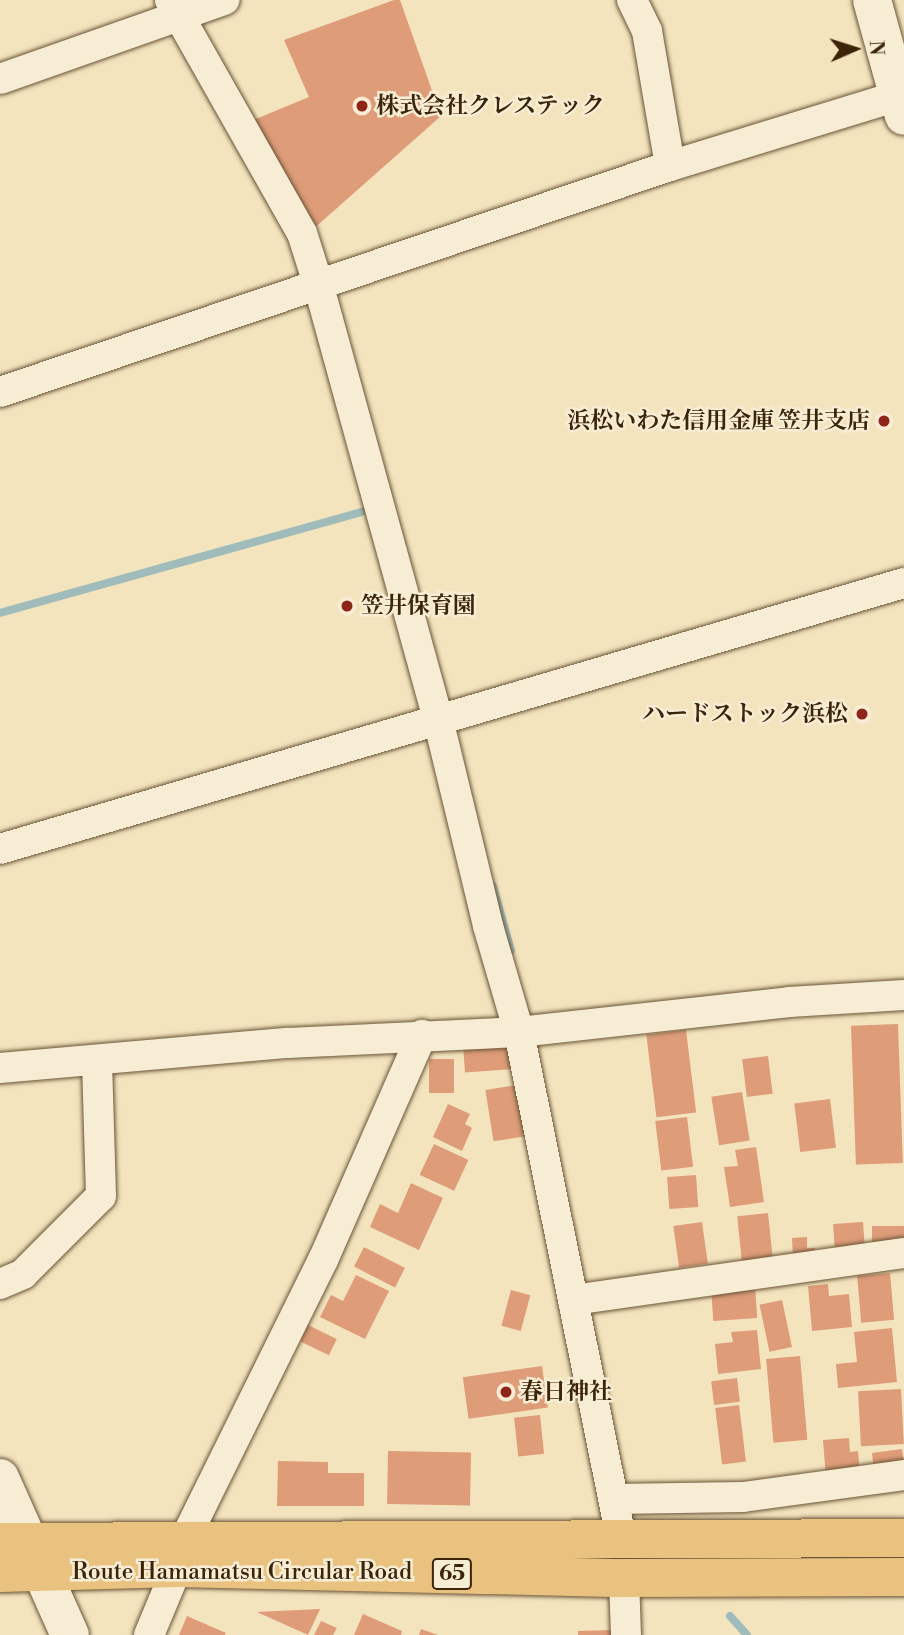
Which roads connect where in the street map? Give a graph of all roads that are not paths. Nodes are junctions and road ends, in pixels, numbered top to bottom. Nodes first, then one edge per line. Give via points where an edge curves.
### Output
1 (224, 0) edge
2 (632, 0) edge
3 (872, 0) edge
4 (173, 8) edge
5 (0, 79) edge
6 (901, 106) edge
7 (670, 166) junction
8 (319, 287) junction
9 (0, 392) edge
10 (904, 583) edge
11 (449, 719) junction
12 (0, 849) edge
13 (904, 995) edge
14 (519, 1032) junction
15 (422, 1035) junction
16 (97, 1060) junction
17 (0, 1068) edge
18 (904, 1253) edge
19 (0, 1283) edge
20 (584, 1298) junction
21 (904, 1475) edge
22 (0, 1478) edge
23 (614, 1499) junction
24 (621, 1538) junction
25 (904, 1538) edge
26 (23, 1552) edge
27 (181, 1553) junction
28 (0, 1573) edge
29 (904, 1577) edge
30 (624, 1578) junction
31 (70, 1635) edge
32 (149, 1635) edge
33 (626, 1635) edge

1 - 4 street
2 - 7 street via 647,31
3 - 6 street
4 - 5 street
4 - 8 street via 302,233
6 - 7 street
7 - 8 street
8 - 9 street
8 - 11 street
10 - 11 street
11 - 12 street
11 - 14 street via 488,926
13 - 14 street via 789,1002
14 - 15 street
14 - 20 street
15 - 16 street
15 - 27 street via 323,1261
16 - 17 street
16 - 19 street via 101,1196 23,1274
18 - 20 street
20 - 23 street
21 - 23 street via 743,1497
22 - 26 street
23 - 24 street
24 - 25 main road, Route Hamamatsu Circular Road / 65
24 - 27 main road, Route Hamamatsu Circular Road / 65
26 - 27 main road, Route Hamamatsu Circular Road / 65
26 - 28 main road, Route Hamamatsu Circular Road / 65
26 - 31 street
27 - 30 main road, Route Hamamatsu Circular Road / 65
27 - 32 street
29 - 30 main road, Route Hamamatsu Circular Road / 65
30 - 33 street

